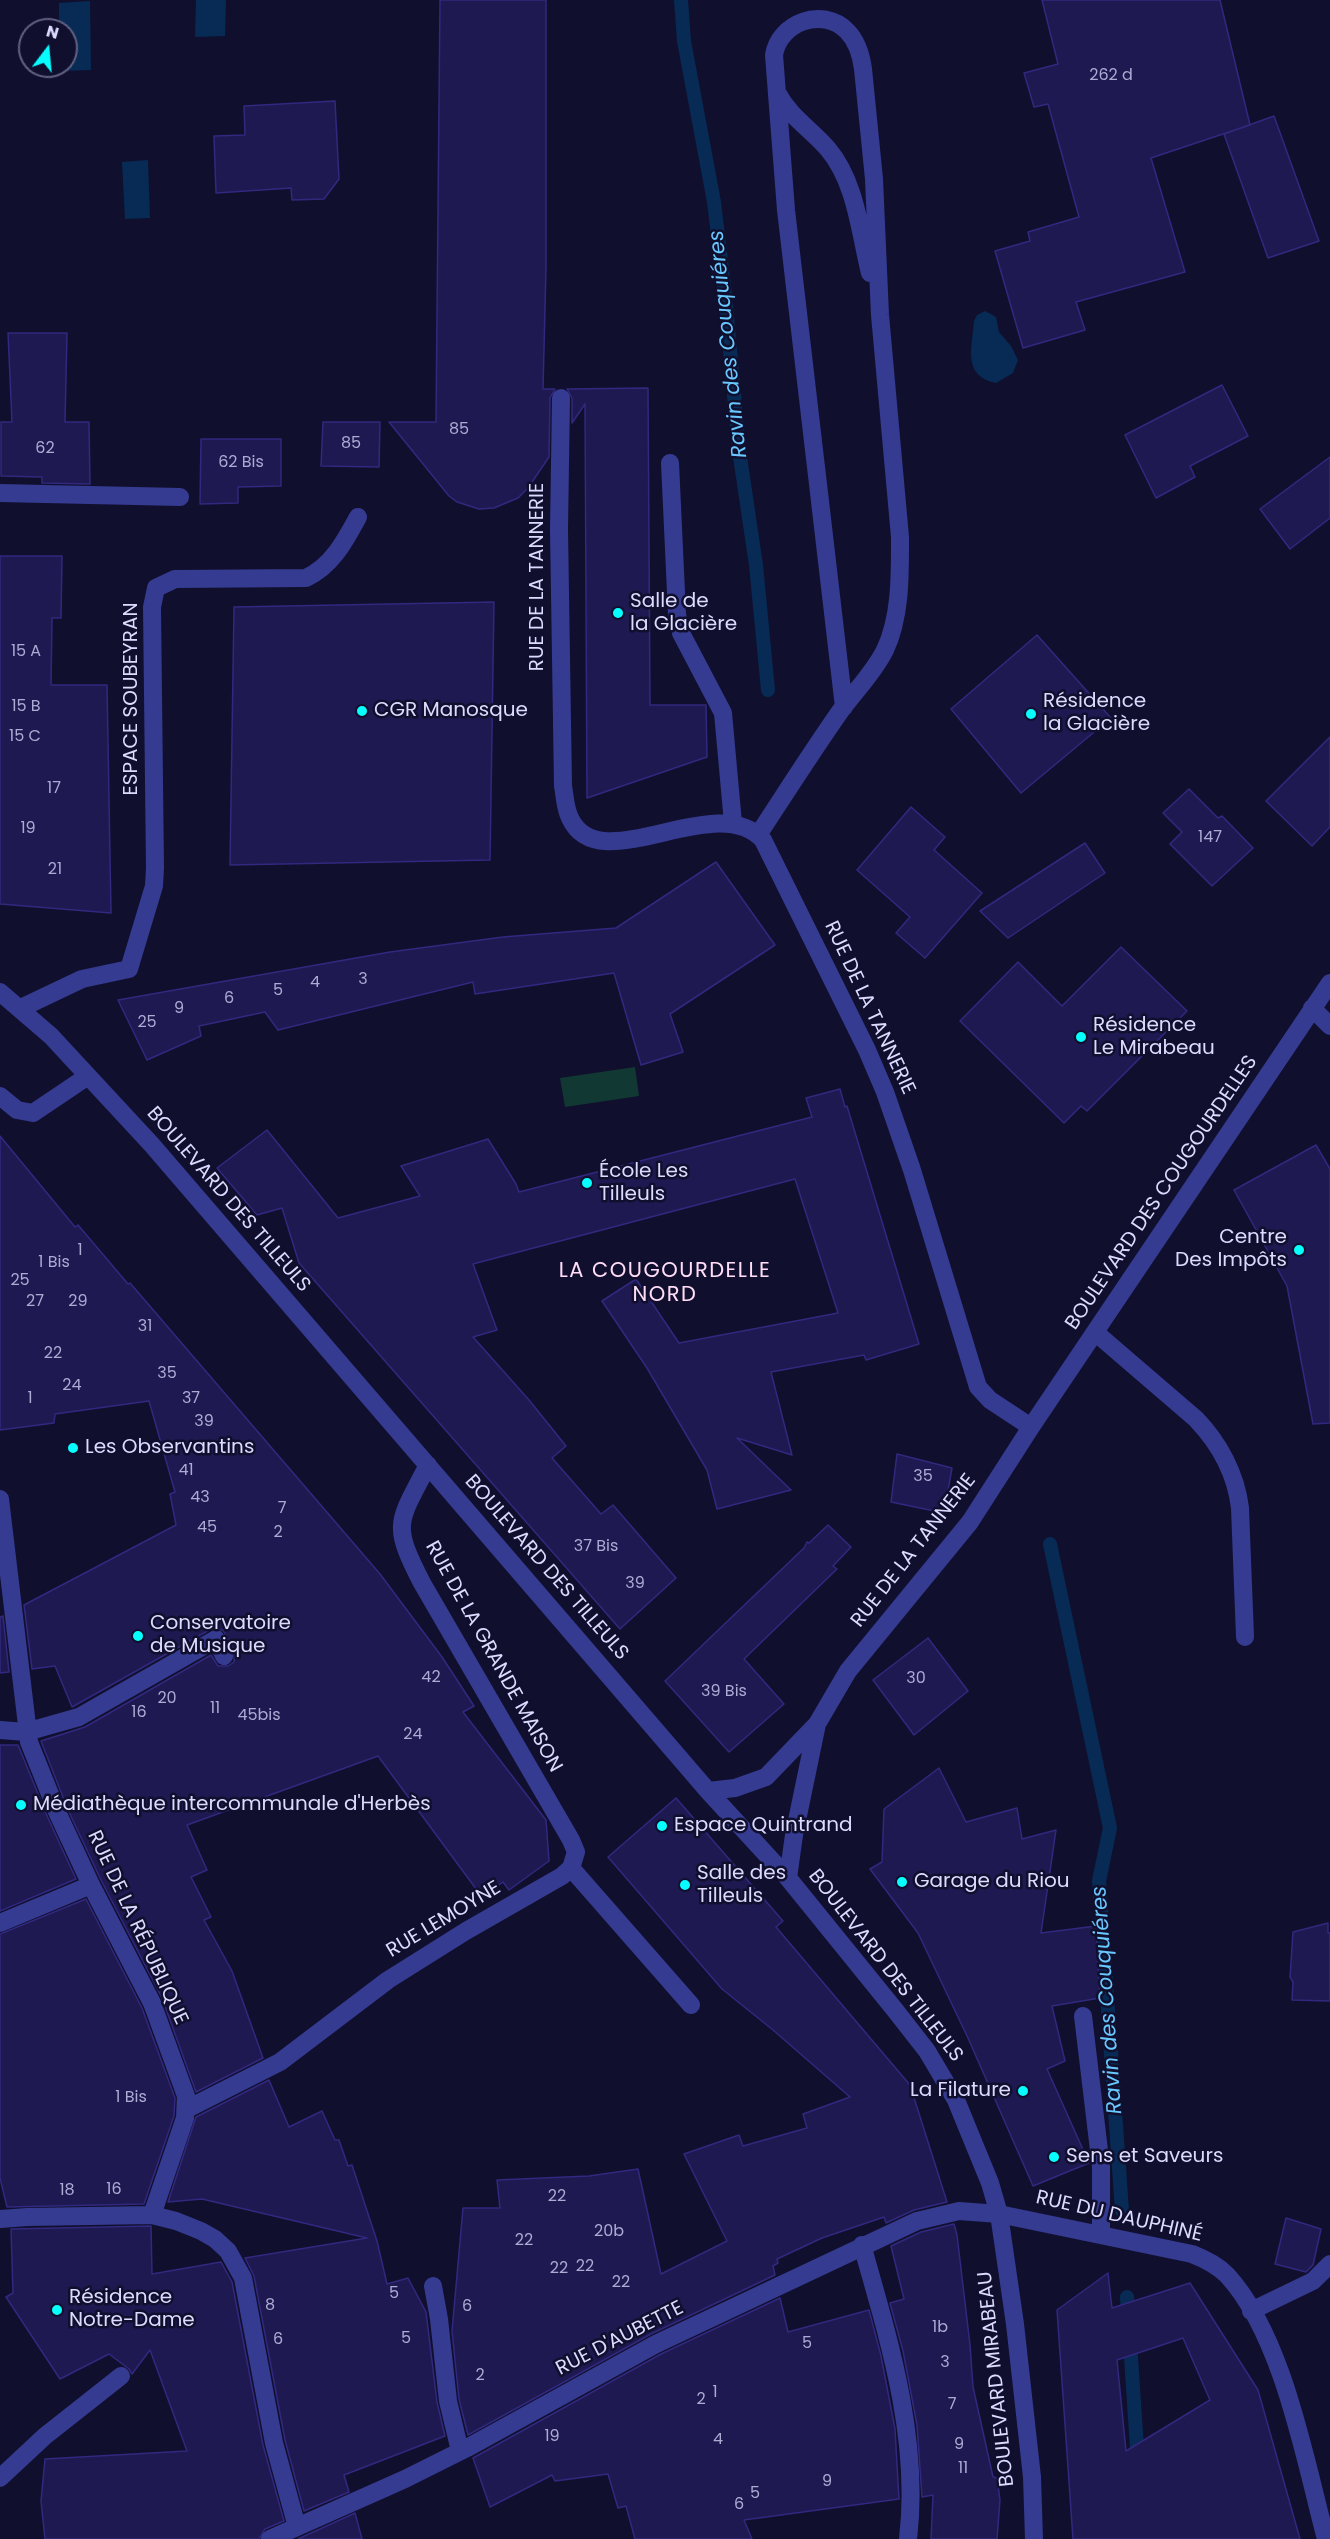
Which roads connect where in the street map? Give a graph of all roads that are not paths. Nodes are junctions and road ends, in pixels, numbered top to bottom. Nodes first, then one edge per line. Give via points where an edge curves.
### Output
1 (778, 93) junction
2 (880, 315) junction
3 (561, 398) dead end
4 (670, 464) dead end
5 (0, 493) edge
6 (180, 497) dead end
7 (358, 517) dead end
8 (844, 706) junction
9 (733, 823) junction
10 (758, 836) junction
11 (1330, 983) edge
12 (0, 992) edge
13 (21, 1008) junction
14 (1312, 1008) junction
15 (1330, 1026) edge
16 (88, 1076) junction
17 (0, 1096) edge
18 (1096, 1332) junction
19 (1031, 1427) junction
20 (428, 1465) junction
21 (0, 1499) edge
22 (1245, 1637) dead end
23 (224, 1656) dead end
24 (817, 1724) junction
25 (0, 1730) edge
26 (26, 1732) junction
27 (708, 1791) junction
28 (571, 1868) junction
29 (788, 1878) junction
30 (91, 1885) junction
31 (0, 1923) edge
32 (691, 2005) dead end
33 (1083, 2016) dead end
34 (187, 2109) junction
35 (999, 2214) junction
36 (152, 2216) junction
37 (0, 2219) edge
38 (1109, 2236) junction
39 (862, 2245) junction
40 (1330, 2264) edge
41 (433, 2286) dead end
42 (1251, 2311) junction
43 (121, 2376) dead end
44 (460, 2451) junction
45 (0, 2478) edge
46 (283, 2535) edge
47 (908, 2539) edge
48 (1034, 2539) edge
49 (1326, 2539) edge

1 - 2 street via 783,105 829,149 839,165 854,206
1 - 2 street via 775,47 790,26 811,19 838,24 846,30 860,51 863,69 874,179
1 - 8 street via 787,221
2 - 8 street via 900,537 897,602 885,650
3 - 9 street, RUE DE LA TANNERIE via 563,786 570,819 586,835 606,842
4 - 9 street via 676,614 681,633 726,722
5 - 6 street
7 - 13 street, ESPACE SOUBEYRAN via 335,554 316,574 306,578 175,579 156,588 152,607 154,886 129,969 82,979
8 - 10 street
9 - 10 street
10 - 19 street, RUE DE LA TANNERIE via 885,1092 978,1387 990,1400
11 - 14 street, BOULEVARD DES COUGOURDELLES
12 - 13 street, BOULEVARD DES TILLEULS
13 - 16 street, BOULEVARD DES TILLEULS
14 - 15 street
14 - 18 street, BOULEVARD DES COUGOURDELLES
16 - 17 street via 33,1113 17,1110
16 - 20 street, BOULEVARD DES TILLEULS
18 - 19 street, BOULEVARD DES COUGOURDELLES
18 - 22 street via 1196,1419 1226,1461 1239,1493
19 - 24 street, RUE DE LA TANNERIE via 970,1522 848,1671
20 - 27 street, BOULEVARD DES TILLEULS
20 - 28 street, RUE DE LA GRANDE MAISON via 403,1514 400,1530 404,1547 574,1846
21 - 26 street, RUE DE LA RÉPUBLIQUE
23 - 26 street via 216,1639 79,1717
24 - 27 street via 766,1777 735,1788
24 - 29 street
25 - 26 street
26 - 30 street, RUE DE LA RÉPUBLIQUE
27 - 29 street, BOULEVARD DES TILLEULS
28 - 32 street
28 - 34 street, RUE LEMOYNE via 388,1980 280,2062
29 - 35 street, BOULEVARD DES TILLEULS via 927,2052 956,2100
30 - 31 street
30 - 34 street, RUE DE LA RÉPUBLIQUE via 152,2003 186,2096
33 - 38 street
34 - 36 street
35 - 38 street, RUE DU DAUPHINÉ
35 - 39 street, RUE D'AUBETTE via 944,2214 917,2221
35 - 48 street, BOULEVARD MIRABEAU via 1031,2466
36 - 37 street
36 - 46 street via 188,2225 215,2239 239,2268 274,2443
38 - 42 street, RUE DU DAUPHINÉ via 1192,2254 1217,2267
39 - 44 street, RUE D'AUBETTE via 656,2344
39 - 47 street via 891,2348 903,2410 910,2473
40 - 42 street via 1313,2281
41 - 44 street via 448,2401
42 - 49 street, RUE DU DAUPHINÉ via 1261,2326 1287,2392
43 - 45 street via 45,2436
44 - 46 street, RUE D'AUBETTE

